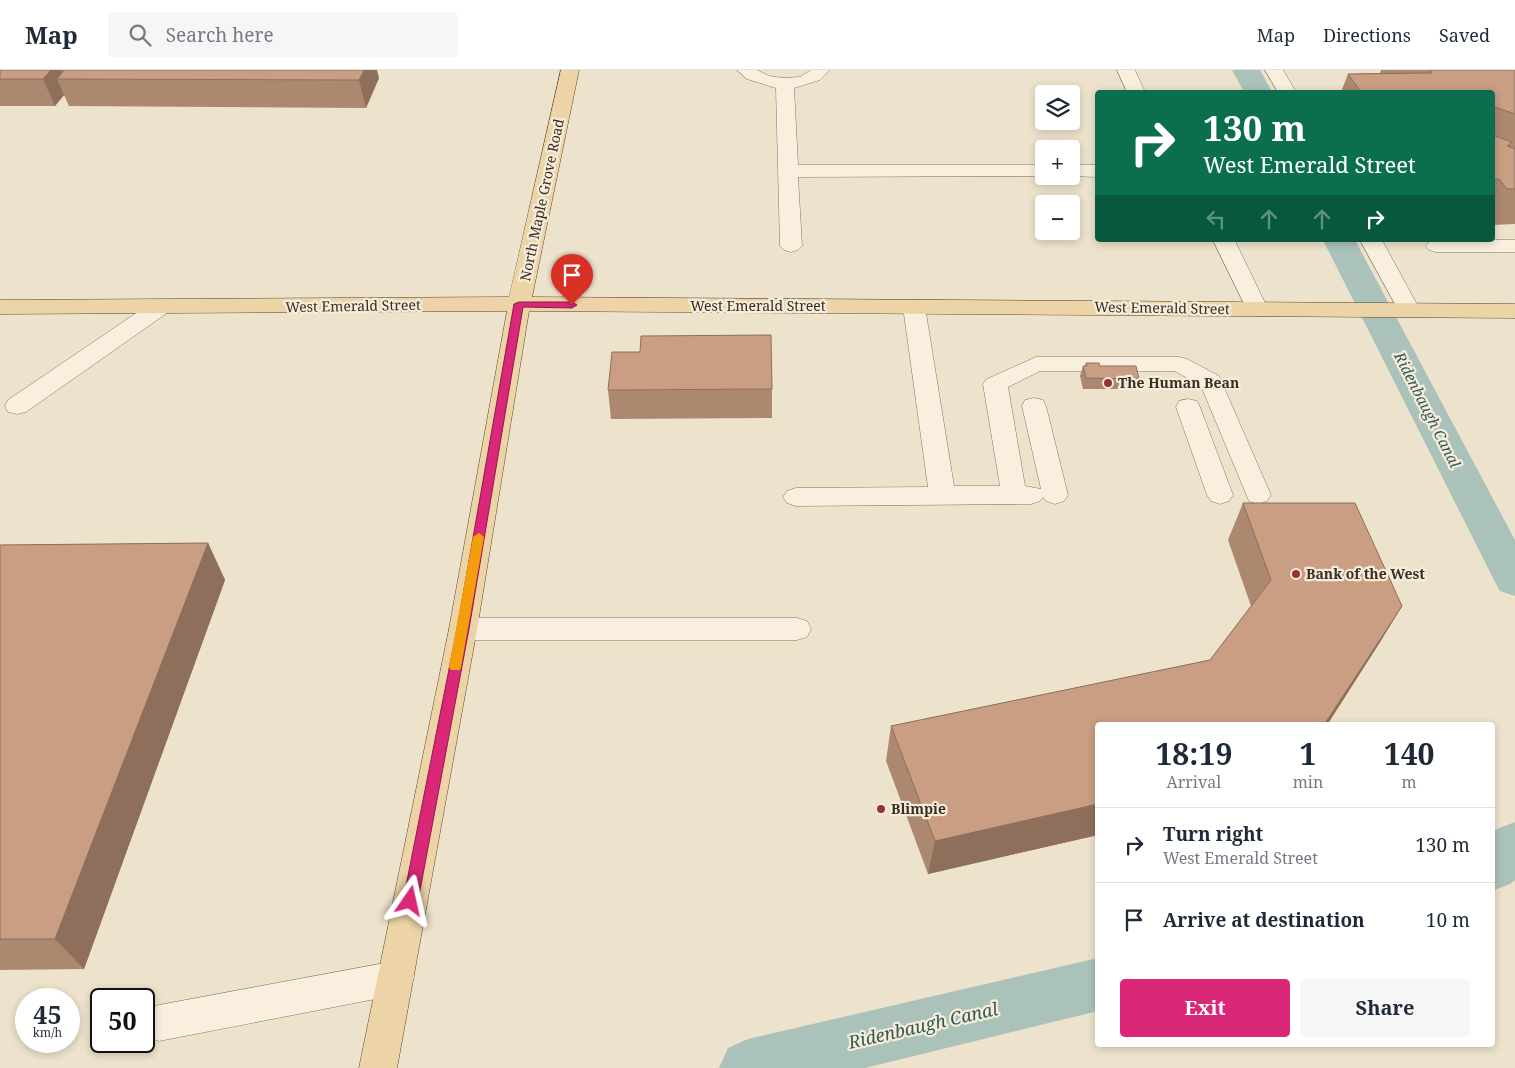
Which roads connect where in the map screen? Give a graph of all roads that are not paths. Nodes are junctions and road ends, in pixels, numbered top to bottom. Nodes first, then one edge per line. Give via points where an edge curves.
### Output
1 (570, 70) edge
2 (746, 70) edge
3 (822, 70) edge
4 (1126, 70) edge
5 (1274, 70) edge
6 (785, 83) junction
7 (1135, 90) edge
8 (1286, 90) edge
9 (788, 171) junction
10 (1035, 171) edge
11 (1080, 171) edge
12 (1095, 171) edge
13 (1225, 242) edge
14 (1372, 242) edge
15 (791, 246) dead end
16 (1436, 246) dead end
17 (1515, 246) edge
18 (519, 304) junction
19 (0, 307) edge
20 (914, 307) junction
21 (159, 308) junction
22 (1257, 309) junction
23 (1404, 310) junction
24 (1515, 311) edge
25 (17, 406) dead end
26 (1034, 406) dead end
27 (1188, 407) dead end
28 (1033, 495) junction
29 (1220, 495) dead end
30 (1258, 495) dead end
31 (942, 496) junction
32 (796, 497) dead end
33 (463, 629) junction
34 (797, 629) dead end
35 (396, 978) junction
36 (159, 1023) dead end
37 (378, 1068) edge

1 - 18 main road, North Maple Grove Road
2 - 6 lane via 761,79
3 - 6 lane via 810,79
4 - 7 lane
5 - 8 lane
6 - 9 lane
9 - 10 lane
9 - 15 lane
11 - 12 lane
13 - 22 lane
14 - 23 lane
16 - 17 lane
18 - 20 main road, West Emerald Street
18 - 21 main road, West Emerald Street
18 - 33 main road, North Maple Grove Road
19 - 21 main road, West Emerald Street
20 - 22 main road, West Emerald Street
20 - 31 lane
21 - 25 lane
22 - 23 main road, West Emerald Street
23 - 24 main road, West Emerald Street
26 - 28 lane
27 - 29 lane
28 - 30 lane via 996,384 1036,364 1179,364 1212,380
28 - 31 lane
31 - 32 lane
33 - 34 lane
33 - 35 main road, North Maple Grove Road
35 - 36 lane
35 - 37 main road, North Maple Grove Road

